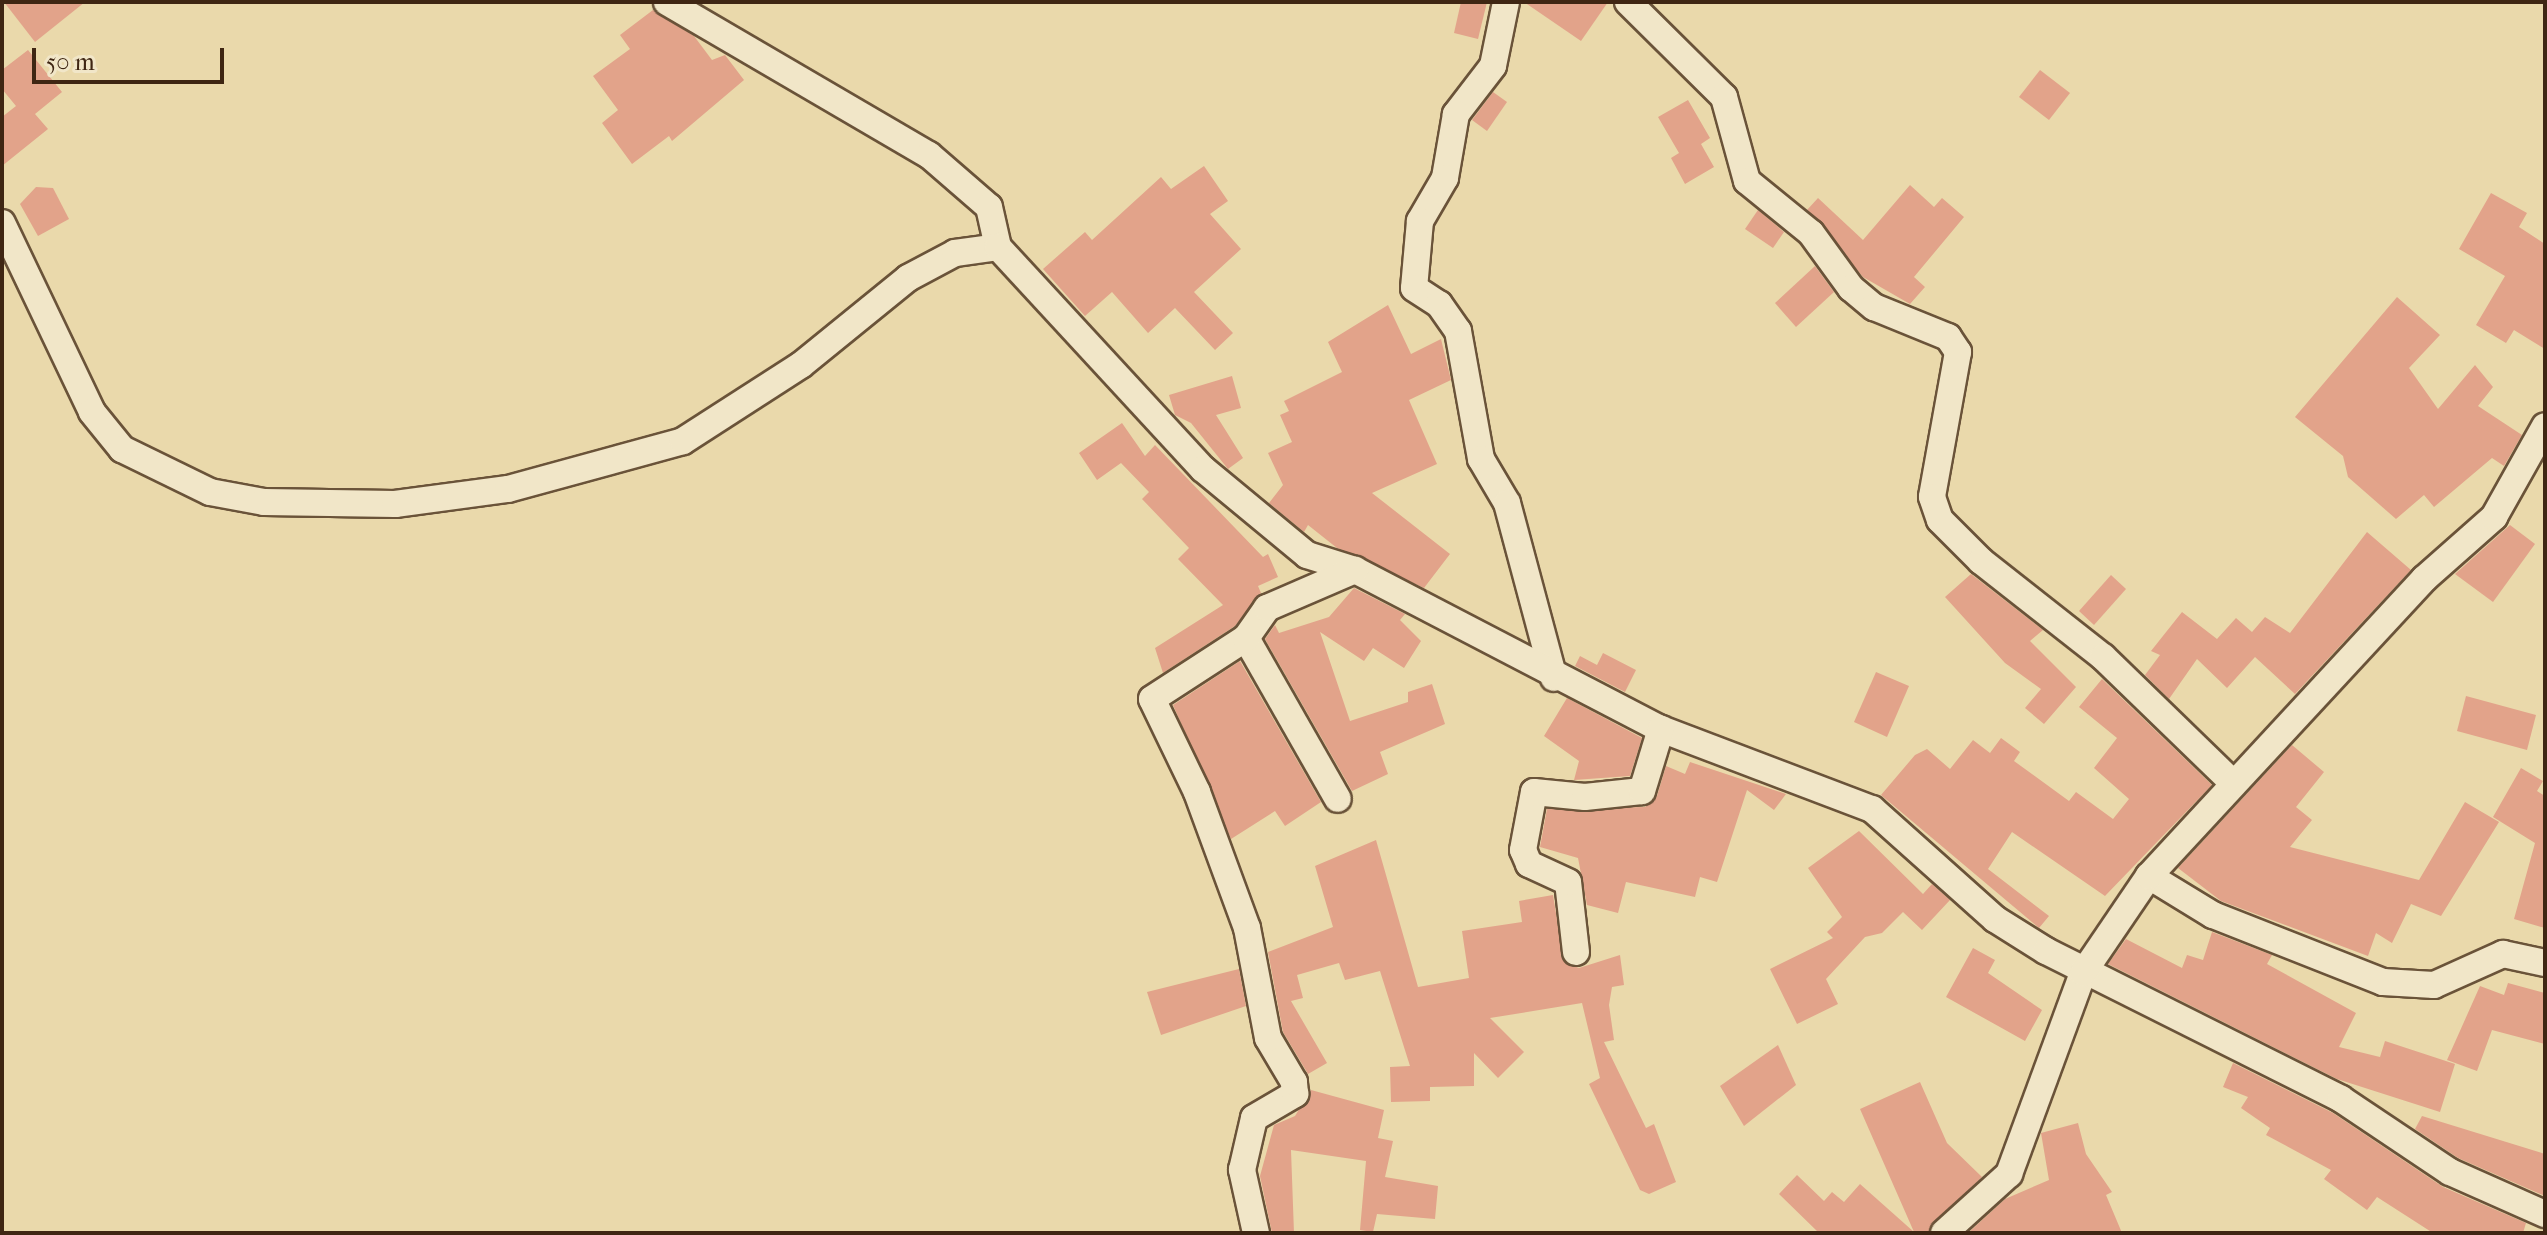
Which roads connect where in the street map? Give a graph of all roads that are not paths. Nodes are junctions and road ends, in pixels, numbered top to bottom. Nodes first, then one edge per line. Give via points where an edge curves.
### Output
1 (667, 2) edge
2 (1506, 2) edge
3 (1628, 2) edge
4 (2, 223) edge
5 (998, 247) junction
6 (2545, 426) edge
7 (1355, 570) junction
8 (1246, 638) junction
9 (1554, 678) junction
10 (1661, 729) junction
11 (2233, 783) junction
12 (1338, 799) dead end
13 (2149, 876) junction
14 (1576, 952) dead end
15 (2545, 963) edge
16 (2083, 973) junction
17 (2545, 1214) edge
18 (1256, 1233) edge
19 (1944, 1233) edge

1 - 5 street via 929,155 989,207
2 - 9 street via 1493,66 1456,114 1445,178 1420,221 1414,288 1439,304 1458,331 1481,459 1507,503
3 - 11 street via 1724,97 1747,181 1811,233 1874,307 1948,337 1958,352 1932,497 1940,520 1981,561 2103,657
4 - 5 street via 92,412 122,449 210,492 264,502 395,504 508,489 683,441 801,365 908,278 955,253
5 - 7 street via 1257,518 1307,555
6 - 11 street via 2494,517 2424,579
7 - 8 street via 1267,608
7 - 9 street
8 - 12 street
8 - 18 street via 1152,699 1247,928 1268,1038 1294,1082 1295,1094 1254,1118 1242,1170
9 - 10 street
10 - 14 street via 1642,791 1585,797 1534,792 1523,850 1529,864 1568,882
10 - 16 street via 1872,809 1995,919
11 - 13 street
13 - 15 street via 2213,915 2383,982 2434,985 2503,954
13 - 16 street
16 - 17 street via 2341,1099 2450,1172
16 - 19 street via 2009,1174

